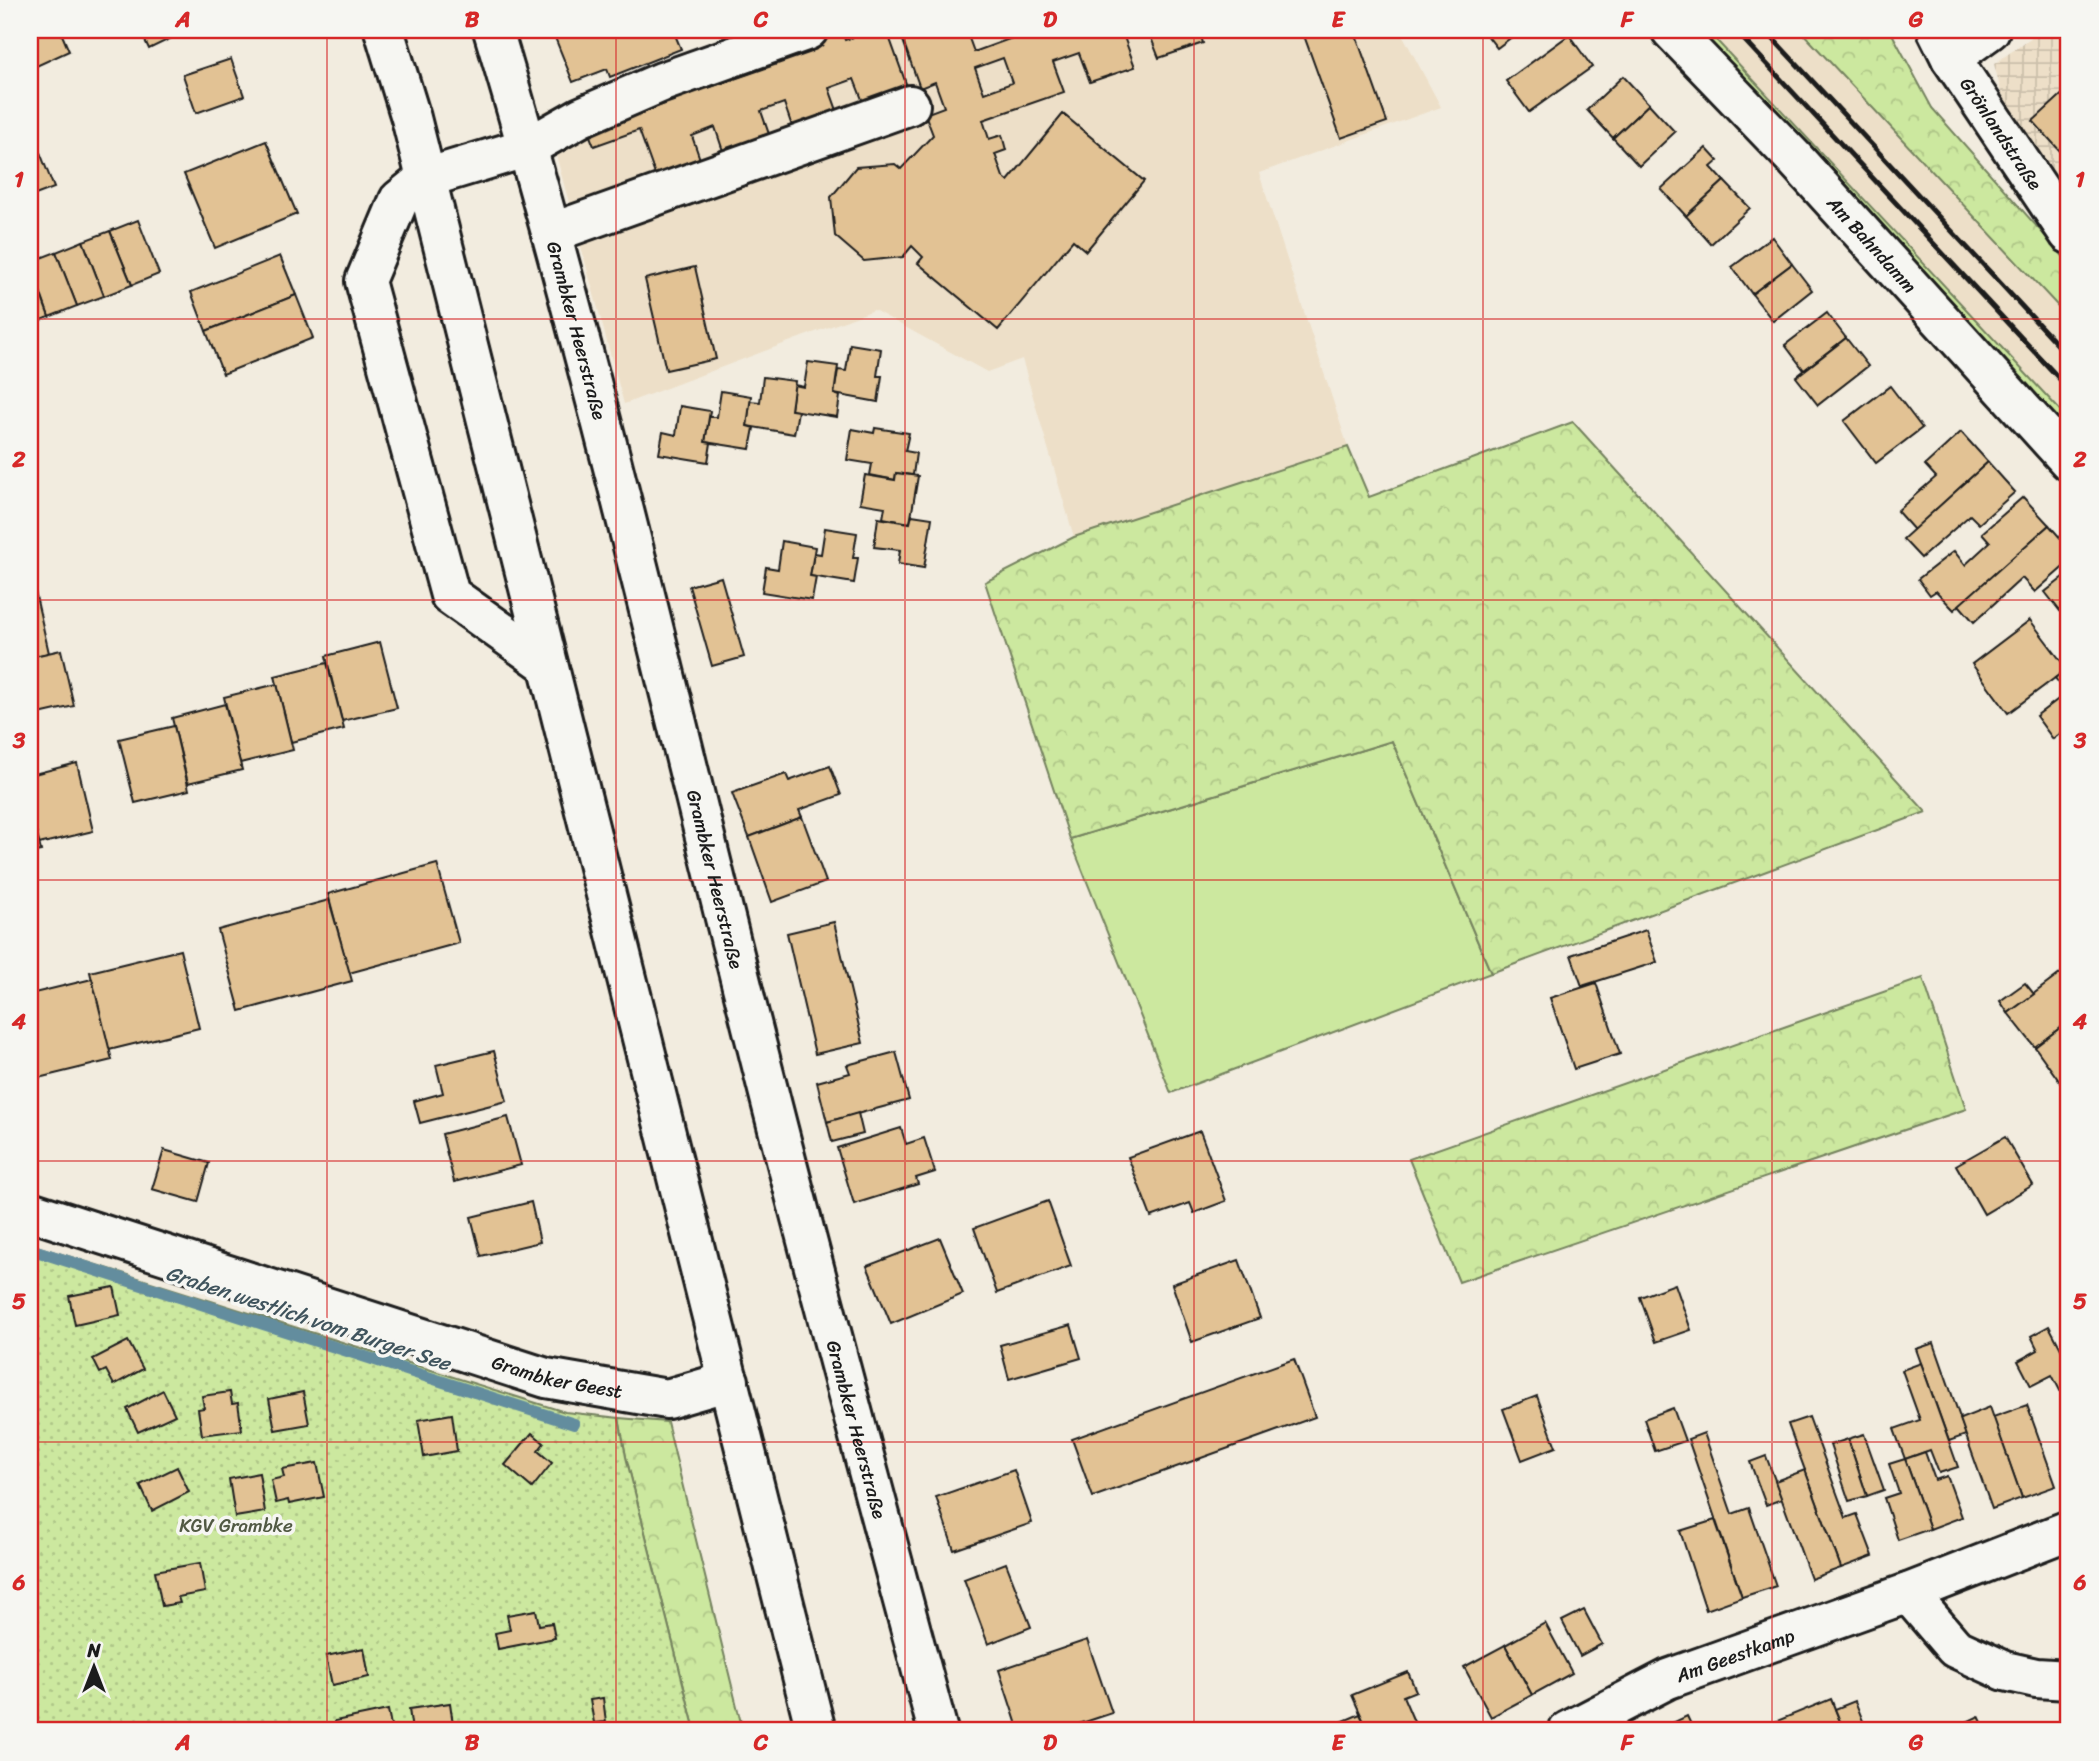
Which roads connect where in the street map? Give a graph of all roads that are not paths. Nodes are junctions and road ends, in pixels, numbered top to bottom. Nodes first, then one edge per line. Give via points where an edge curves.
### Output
1 (384, 30) edge
2 (493, 30) edge
3 (808, 30) edge
4 (1671, 30) edge
5 (1990, 30) edge
6 (1944, 44) edge
7 (910, 105) dead end
8 (528, 147) junction
9 (426, 178) junction
10 (551, 233) junction
11 (2069, 234) edge
12 (2069, 461) edge
13 (548, 665) junction
14 (30, 1211) edge
15 (729, 1381) junction
16 (2069, 1530) edge
17 (1908, 1593) junction
18 (2069, 1680) edge
19 (816, 1731) edge
20 (937, 1731) edge
21 (1568, 1731) edge

1 - 9 street
2 - 8 street, Grambker Heerstraße
3 - 8 street via 662,82 581,117
4 - 12 street, Am Bahndamm via 1796,159
5 - 6 street
6 - 11 street, Grönlandstraße
7 - 10 street
8 - 9 street
8 - 10 street, Grambker Heerstraße
9 - 13 street
9 - 13 street via 399,200 365,281 450,596
10 - 20 street, Grambker Heerstraße via 766,1082
13 - 15 street
14 - 15 street, Grambker Geest via 546,1378 667,1399
15 - 19 street
16 - 17 street, Am Geestkamp
17 - 18 street via 1955,1648 2005,1671
17 - 21 street, Am Geestkamp via 1668,1679

